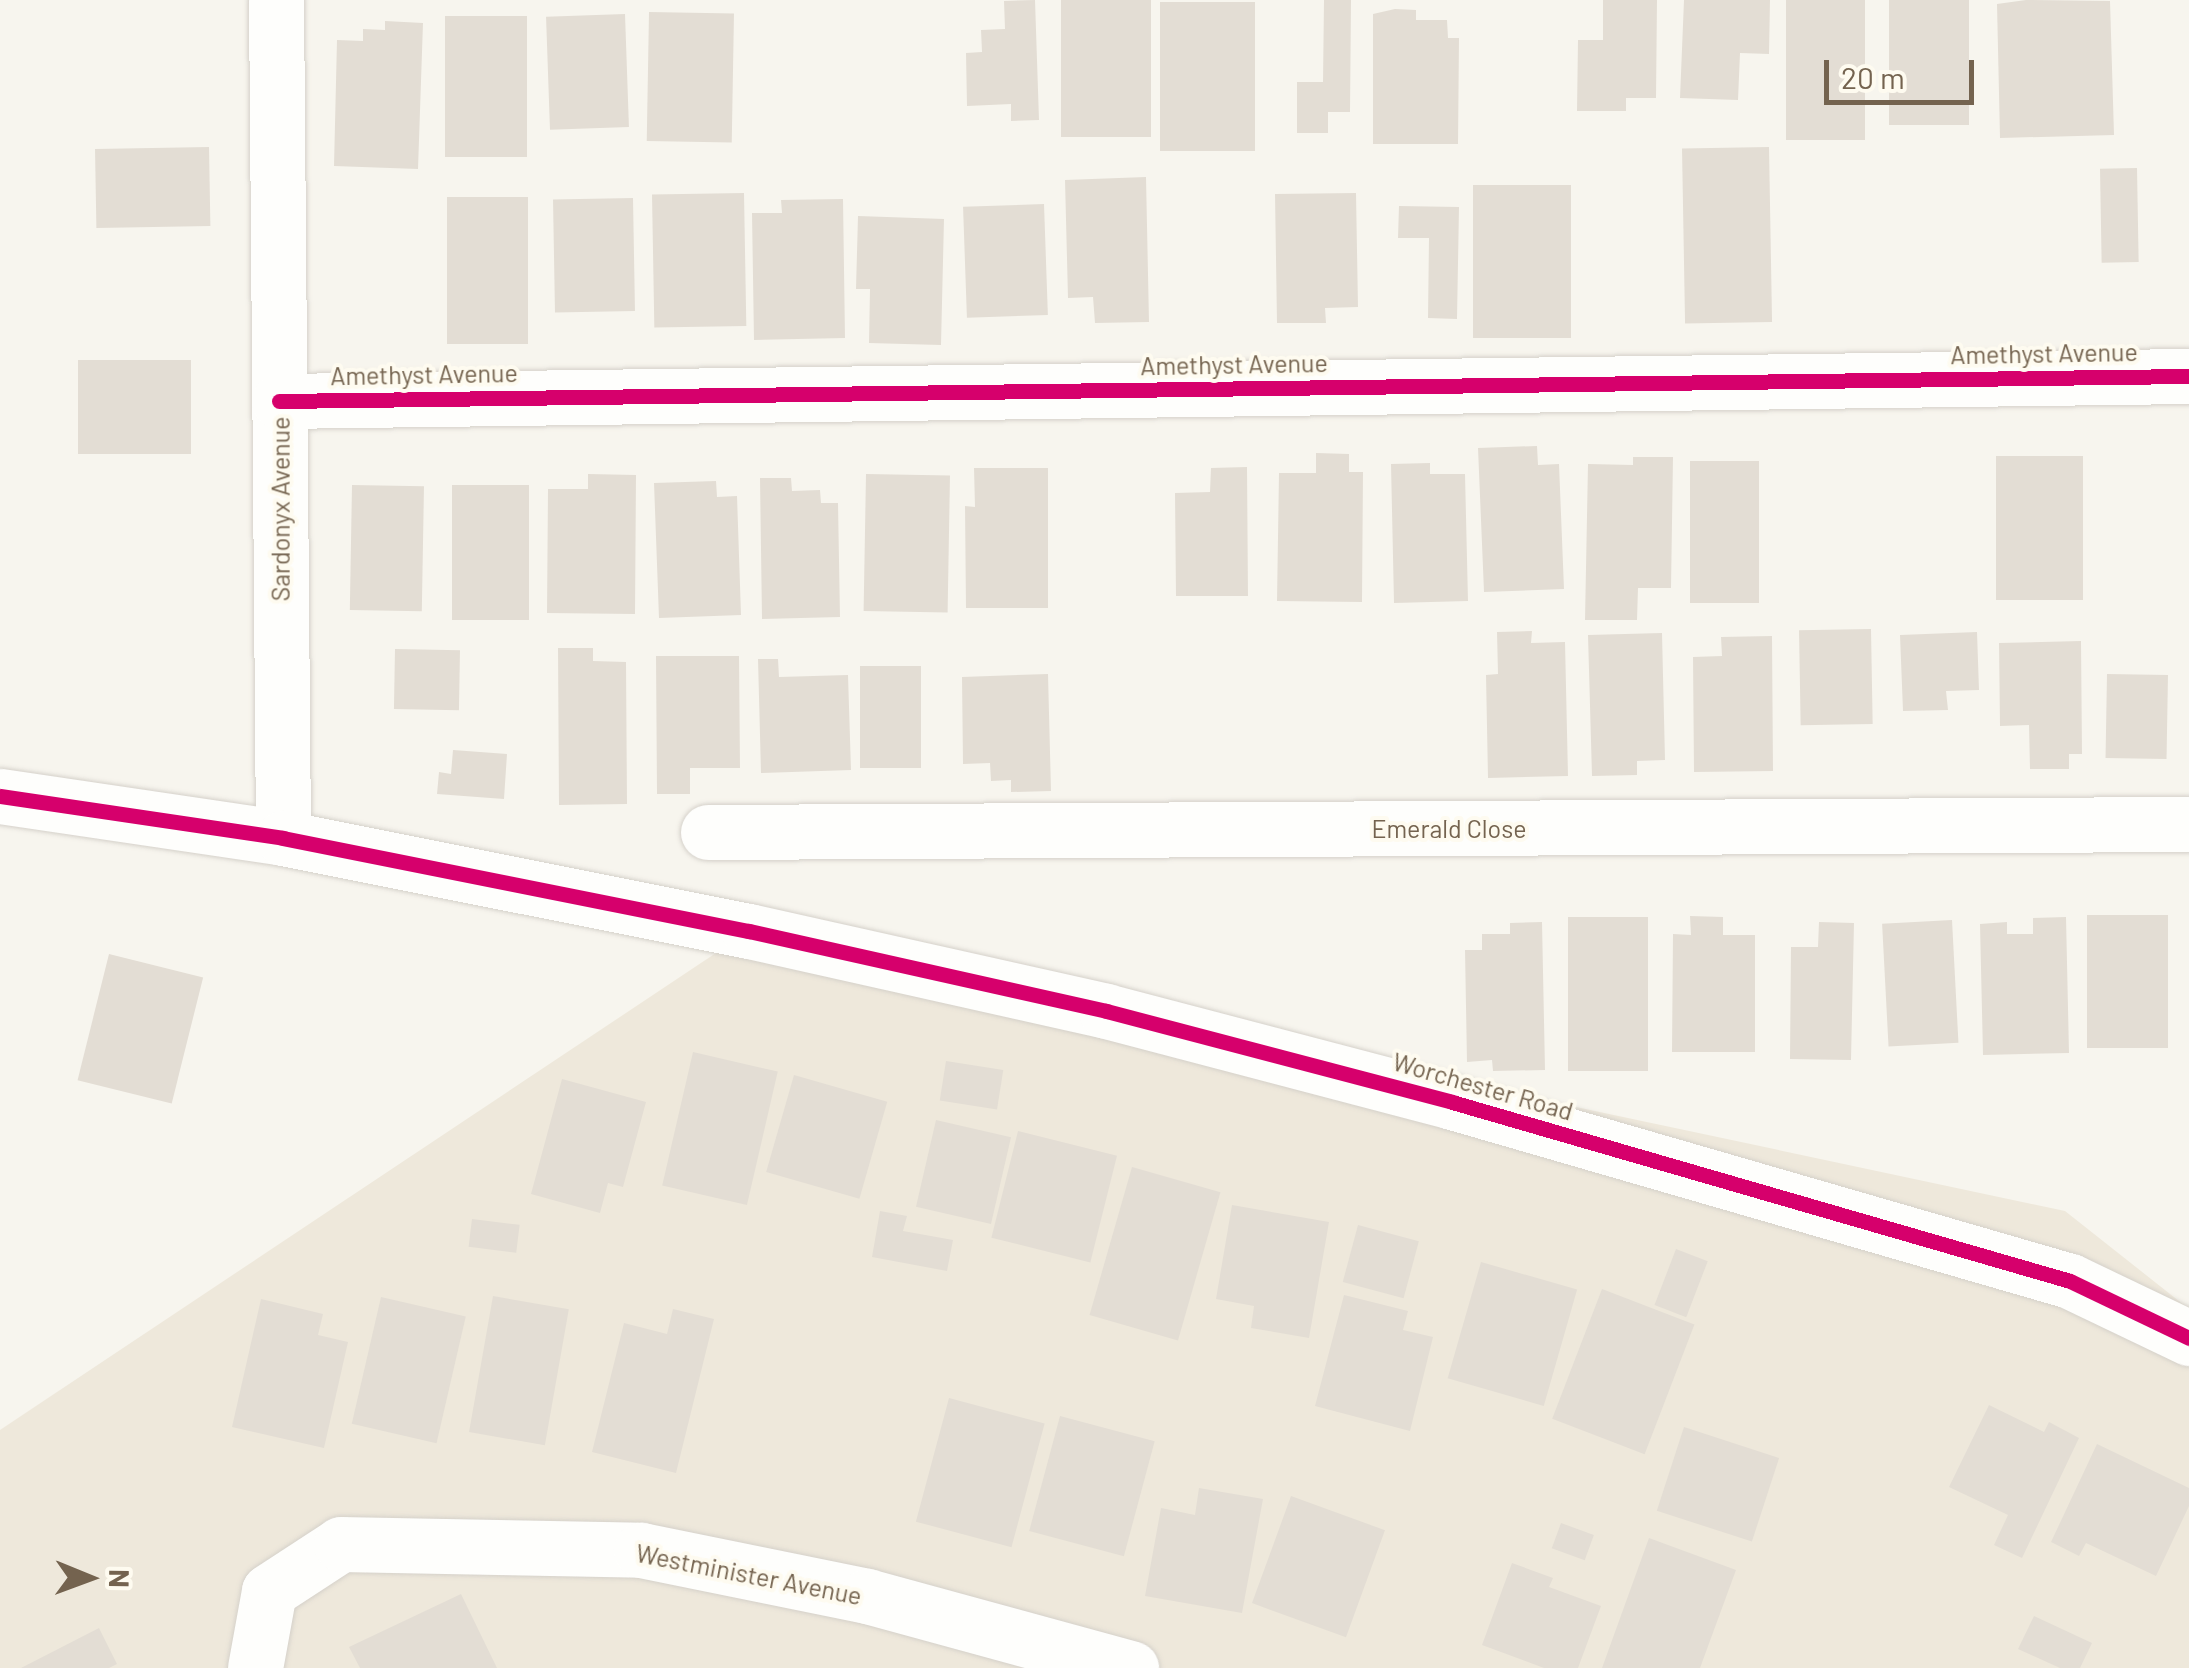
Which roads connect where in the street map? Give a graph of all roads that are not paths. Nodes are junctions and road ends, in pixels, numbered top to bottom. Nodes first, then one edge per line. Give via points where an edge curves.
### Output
1 (276, 0) edge
2 (2189, 376) edge
3 (279, 401) junction
4 (0, 796) edge
5 (2189, 824) edge
6 (708, 832) dead end
7 (282, 838) junction
8 (2189, 1338) edge
9 (255, 1668) edge
10 (1131, 1668) edge

1 - 3 street, Sardonyx Avenue
2 - 3 street, Amethyst Avenue
3 - 7 street, Sardonyx Avenue
4 - 7 street, Worchester Road
5 - 6 street, Emerald Close
7 - 8 street, Worchester Road via 749,931 1106,1012 1452,1102 2070,1282
9 - 10 street, Westminister Avenue via 270,1591 341,1544 641,1550 867,1596

